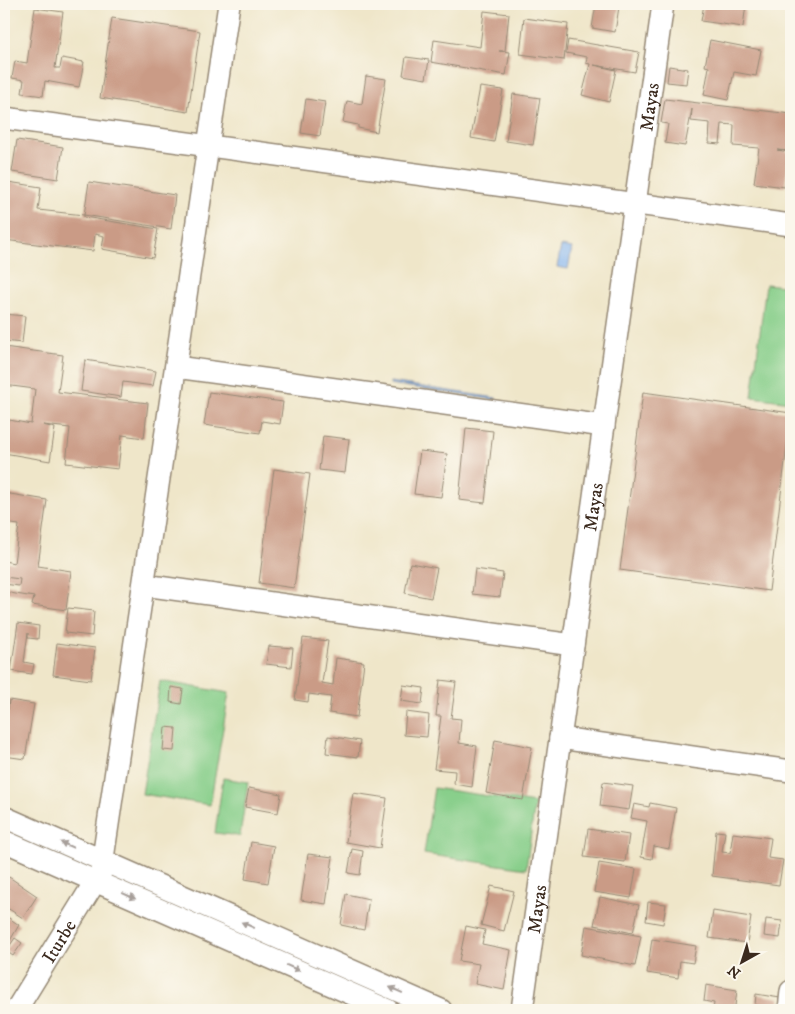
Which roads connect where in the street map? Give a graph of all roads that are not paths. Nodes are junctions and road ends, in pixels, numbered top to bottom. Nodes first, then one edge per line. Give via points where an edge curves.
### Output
1 (229, 4) edge
2 (663, 4) edge
3 (4, 118) edge
4 (208, 146) junction
5 (635, 204) junction
6 (791, 226) edge
7 (176, 367) junction
8 (604, 426) junction
9 (144, 585) junction
10 (573, 644) junction
11 (560, 738) junction
12 (791, 771) edge
13 (4, 816) edge
14 (4, 841) edge
15 (100, 871) junction
16 (791, 991) edge
17 (16, 1010) edge
18 (388, 1010) edge
19 (441, 1010) edge
20 (522, 1010) edge
21 (789, 1010) edge

1 - 4 street
2 - 5 street, Mayas
3 - 4 street
4 - 5 street
4 - 7 street
5 - 6 street
5 - 8 street, Mayas
7 - 8 street
7 - 9 street
8 - 10 street, Mayas
9 - 10 street
9 - 15 street
10 - 11 street, Mayas
11 - 12 street
11 - 20 street, Mayas
15 -> 13 street
14 - 15 street
15 - 17 street, Iturbe
15 -> 18 street
19 -> 15 street
16 - 21 street

